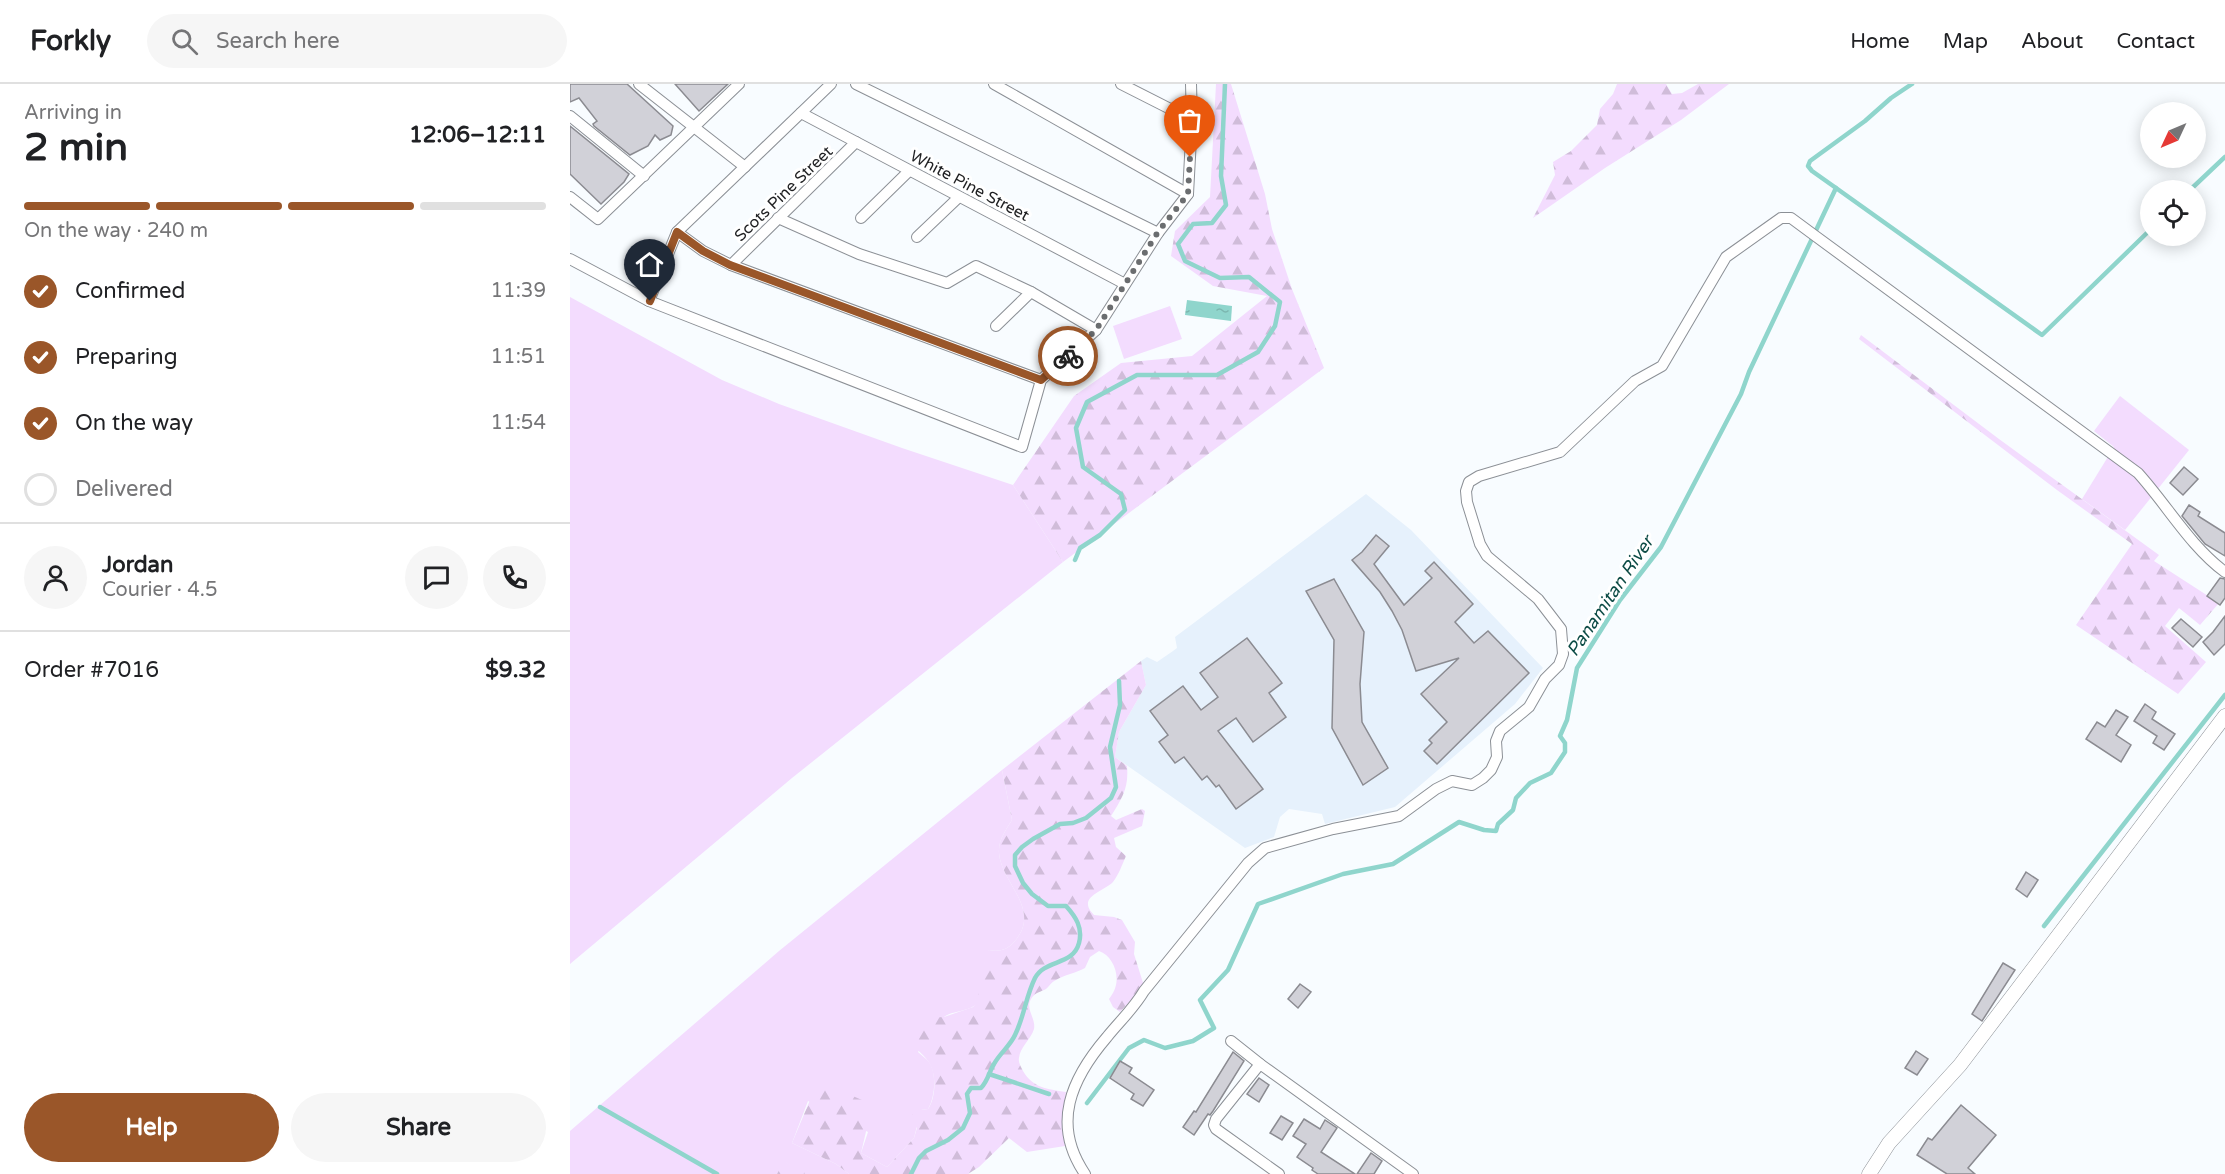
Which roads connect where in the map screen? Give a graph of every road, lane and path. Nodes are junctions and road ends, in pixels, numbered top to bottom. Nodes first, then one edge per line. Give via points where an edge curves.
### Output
1 (639, 84) edge
2 (739, 84) edge
3 (831, 84) edge
4 (856, 84) edge
5 (994, 84) edge
6 (1121, 84) edge
7 (1191, 84) edge
8 (801, 113) junction
9 (570, 116) edge
10 (1192, 120) junction
11 (694, 128) junction
12 (856, 142) junction
13 (745, 167) junction
14 (909, 171) junction
15 (644, 176) junction
16 (1188, 194) junction
17 (570, 197) edge
18 (959, 197) junction
19 (778, 218) junction
20 (861, 218) dead end
21 (677, 232) junction
22 (1158, 232) junction
23 (917, 237) dead end
24 (570, 259) edge
25 (730, 265) junction
26 (1125, 284) junction
27 (1031, 292) junction
28 (650, 301) junction
29 (996, 326) dead end
30 (1096, 330) junction
31 (1041, 380) junction
32 (2225, 572) edge
33 (2225, 716) edge
34 (1232, 1041) dead end
35 (1260, 1064) junction
36 (1085, 1174) edge
37 (1279, 1174) edge
38 (1413, 1174) edge
39 (1869, 1174) edge

1 - 11 street
2 - 11 street
3 - 8 street
4 - 22 street
5 - 16 street
6 - 10 street
7 - 10 street
8 - 12 street, White Pine Street
8 - 13 street
9 - 15 street
10 - 16 street
11 - 13 street
11 - 15 street
12 - 14 street, White Pine Street
12 - 19 street, Scots Pine Street
13 - 21 street
14 - 18 street, White Pine Street
14 - 20 street
15 - 17 street via 598,219
16 - 22 street
18 - 23 street
18 - 26 street, White Pine Street
19 - 25 street, Scots Pine Street
19 - 27 street via 859,255 947,283 976,266
21 - 25 street
21 - 28 street
22 - 26 street
24 - 28 street
25 - 31 street
26 - 30 street
27 - 29 street
27 - 30 street
28 - 31 street via 1022,447
30 - 31 street
32 - 36 street via 2138,474 1791,218 1781,218 1726,257 1662,366 1635,381 1560,452 1469,482 1467,502 1486,556 1538,599 1561,629 1563,654 1559,665 1545,679 1529,706 1500,731 1491,770 1472,785 1452,781 1399,816 1273,846 1248,862 1078,1077 1066,1125
33 - 39 street via 1960,1065 1890,1143
34 - 35 street
35 - 37 street via 1216,1119 1215,1128
35 - 38 street

